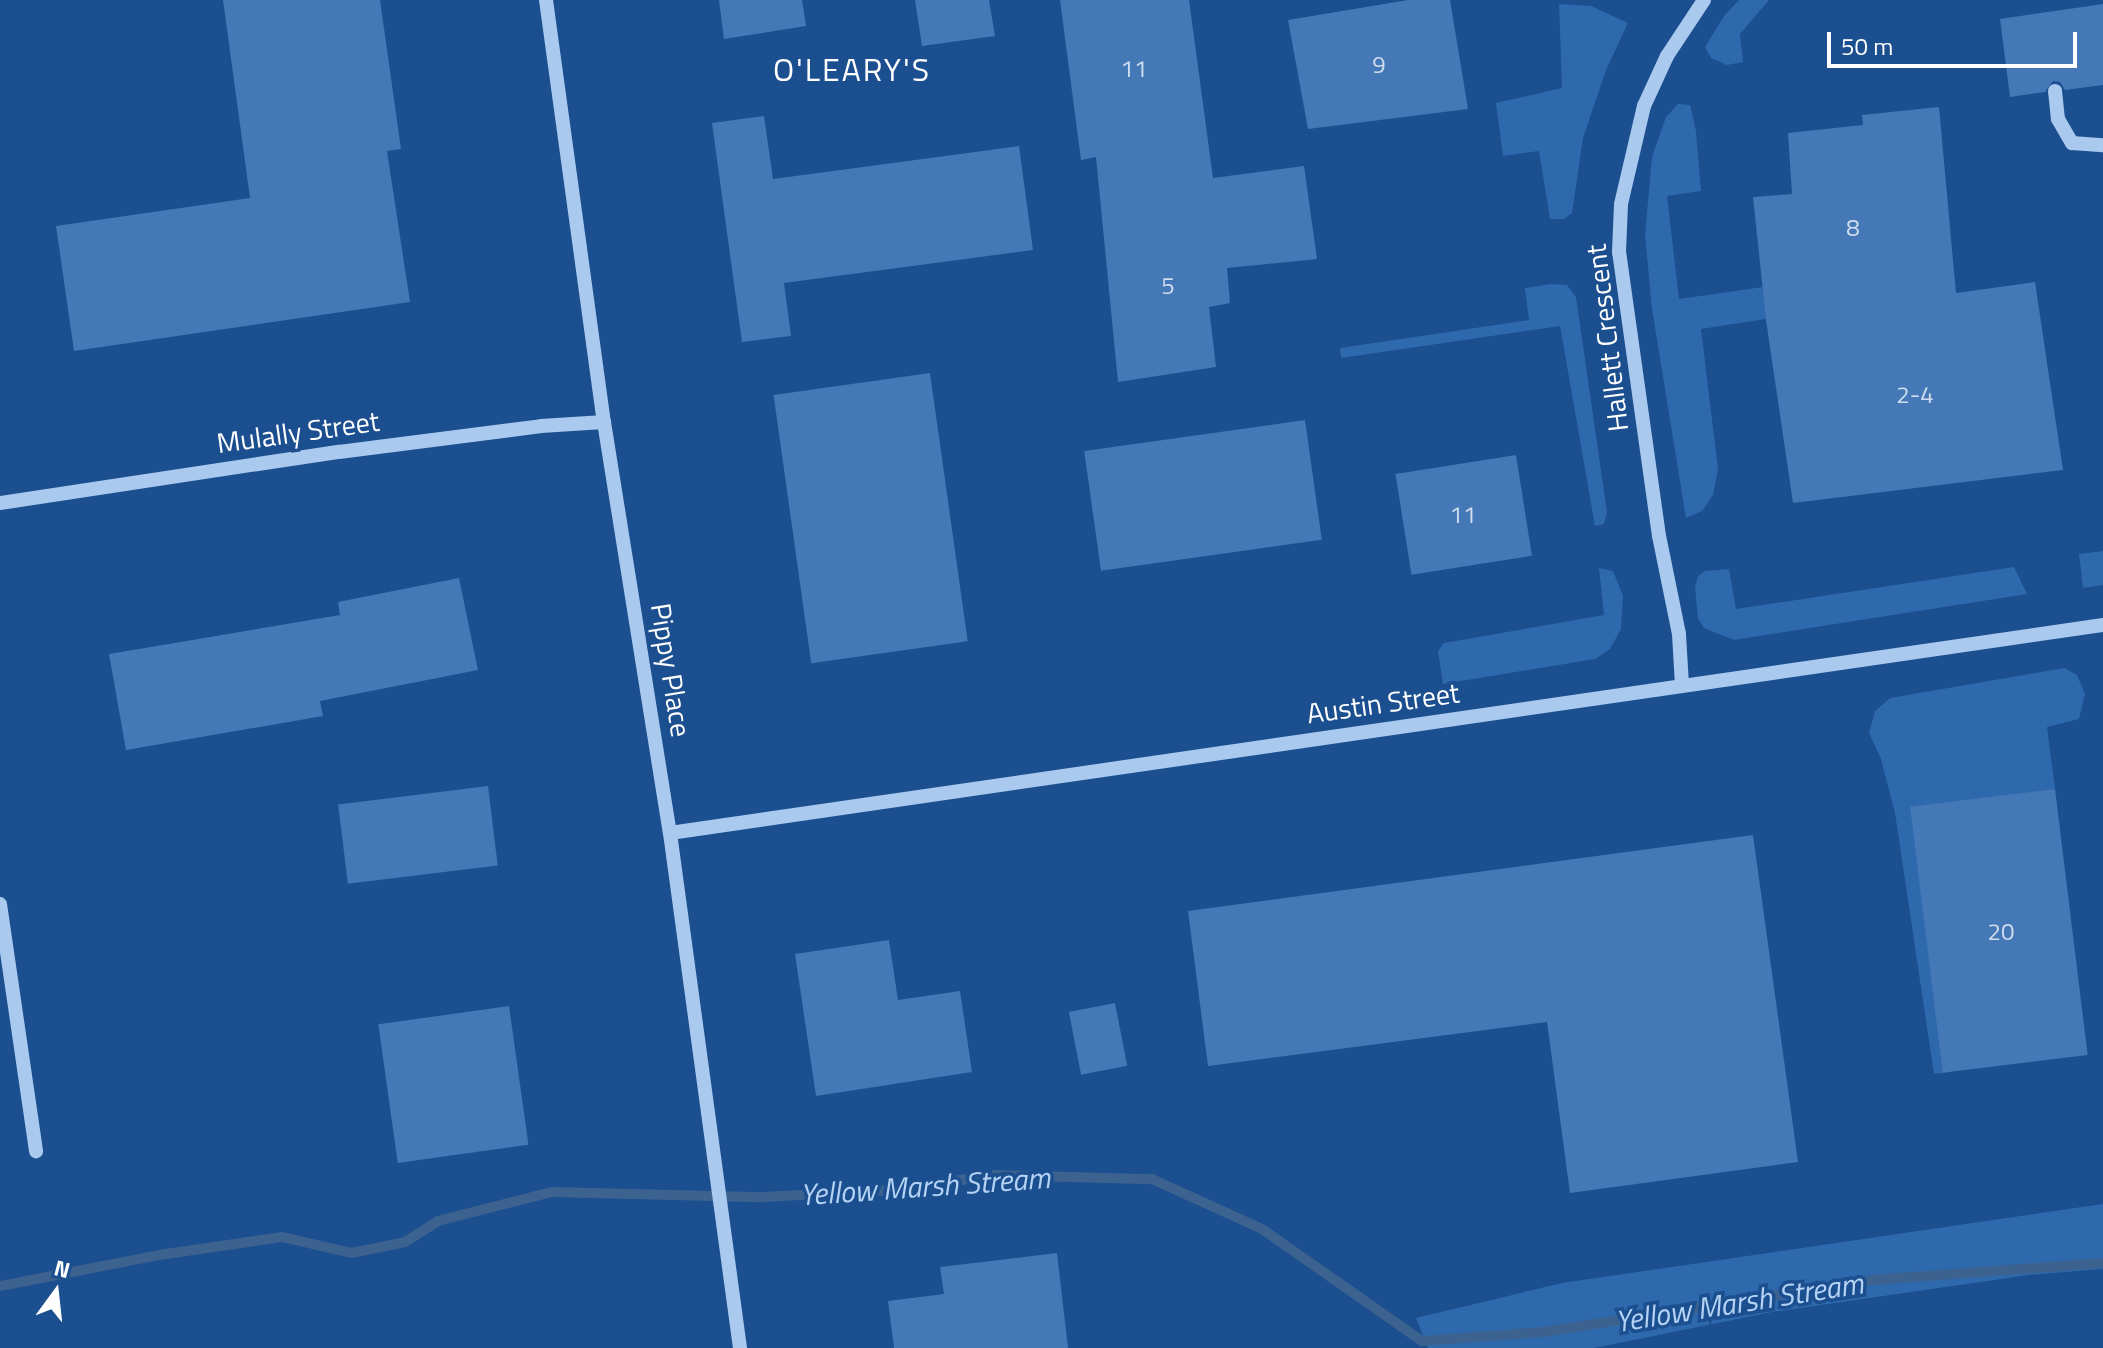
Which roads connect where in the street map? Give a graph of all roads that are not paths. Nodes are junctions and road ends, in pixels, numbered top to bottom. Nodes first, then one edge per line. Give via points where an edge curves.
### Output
1 (546, 0) edge
2 (1704, 0) edge
3 (2055, 91) dead end
4 (2103, 145) edge
5 (604, 422) junction
6 (0, 503) edge
7 (2103, 625) edge
8 (1682, 685) junction
9 (670, 833) junction
10 (0, 904) edge
11 (36, 1151) dead end
12 (740, 1348) edge

1 - 5 street, Pippy Place
2 - 8 street, Hallett Crescent via 1667,56 1644,106 1621,204 1619,252 1679,634
3 - 4 street via 2058,119 2072,143
5 - 6 street, Mulally Street via 339,452
5 - 9 street, Pippy Place
7 - 8 street, Austin Street
8 - 9 street, Austin Street
9 - 12 street, Pippy Place
10 - 11 street

